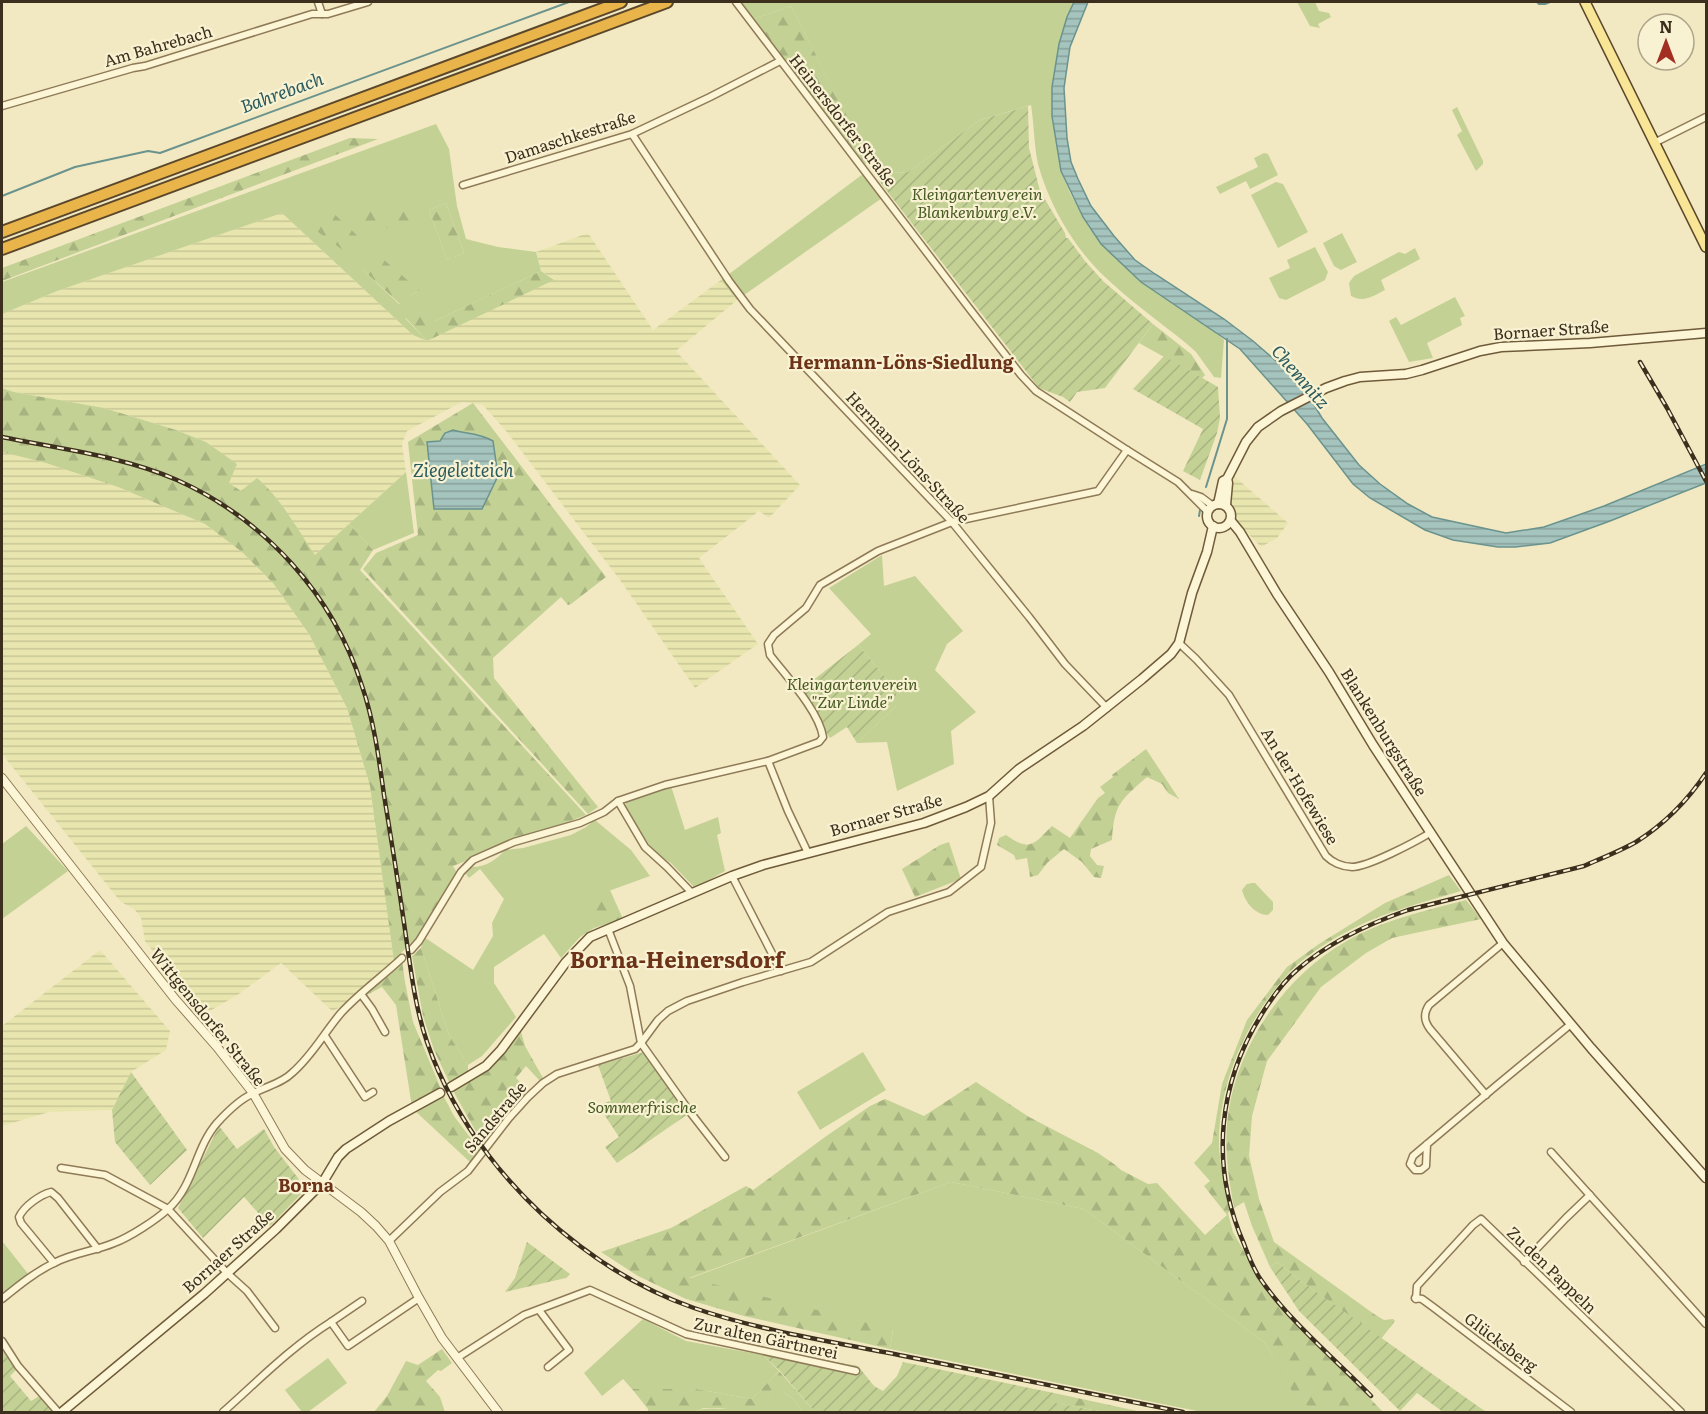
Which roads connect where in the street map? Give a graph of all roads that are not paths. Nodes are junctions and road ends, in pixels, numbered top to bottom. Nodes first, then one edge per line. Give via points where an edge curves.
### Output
1 (318, 2) edge
2 (368, 2) edge
3 (621, 2) edge
4 (668, 2) edge
5 (736, 2) edge
6 (1585, 2) edge
7 (322, 14) junction
8 (780, 61) junction
9 (2, 106) edge
10 (1707, 117) edge
11 (632, 134) junction
12 (1654, 143) junction
13 (463, 185) dead end
14 (2, 232) edge
15 (1707, 247) edge
16 (2, 249) edge
17 (1707, 333) edge
18 (1127, 450) junction
19 (1216, 507) junction
20 (952, 522) junction
21 (1222, 525) junction
22 (1179, 643) junction
23 (1107, 708) junction
24 (768, 761) junction
25 (2, 778) edge
26 (989, 796) junction
27 (618, 801) junction
28 (1430, 834) junction
29 (807, 853) junction
30 (732, 876) junction
31 (692, 893) junction
32 (608, 929) junction
33 (1503, 943) junction
34 (411, 950) dead end
35 (402, 958) dead end
36 (781, 971) junction
37 (361, 994) junction
38 (1571, 1024) junction
39 (385, 1032) dead end
40 (324, 1036) junction
41 (642, 1043) junction
42 (451, 1086) dead end
43 (373, 1092) dead end
44 (253, 1093) junction
45 (440, 1093) dead end
46 (1486, 1095) junction
47 (1427, 1144) dead end
48 (1551, 1152) dead end
49 (725, 1157) dead end
50 (61, 1168) dead end
51 (1707, 1178) edge
52 (323, 1182) junction
53 (1590, 1195) junction
54 (168, 1209) junction
55 (389, 1241) junction
56 (98, 1249) junction
57 (1524, 1262) junction
58 (54, 1263) junction
59 (227, 1273) junction
60 (418, 1298) junction
61 (1415, 1298) joint
62 (2, 1299) edge
63 (362, 1301) dead end
64 (539, 1310) junction
65 (331, 1322) junction
66 (1707, 1324) edge
67 (275, 1328) dead end
68 (2, 1341) edge
69 (457, 1358) junction
70 (548, 1367) dead end
71 (856, 1371) dead end
72 (60, 1413) edge
73 (223, 1413) edge
74 (498, 1413) edge
75 (1571, 1413) edge
76 (1682, 1413) edge

1 - 7 street
2 - 7 street, Am Bahrebach
3 - 14 highway
4 - 16 highway
5 - 8 street, Heinersdorfer Straße
6 - 12 main road
7 - 9 street, Am Bahrebach
8 - 11 street, Damaschkestraße
8 - 18 street, Heinersdorfer Straße via 1036,391
10 - 12 street
11 - 13 street, Damaschkestraße
11 - 20 street, Hermann-Löns-Straße via 750,309
12 - 15 main road
17 - 19 main road, Bornaer Straße via 1501,347 1414,372 1352,379 1317,392 1258,427 1227,478
18 - 19 street, Heinersdorfer Straße
18 - 20 street via 1098,491
19 - 21 main road via 1208,522
19 - 21 main road via 1231,512
20 - 23 street, Hermann-Löns-Straße via 1065,664
20 - 24 street via 878,551 820,585 806,608 774,635 768,644 770,655 816,716 823,736 819,742
21 - 22 main road, Bornaer Straße via 1192,593
21 - 28 main road, Blankenburgstraße via 1241,536
22 - 23 main road, Bornaer Straße
22 - 28 street, An der Hofewiese via 1229,695 1330,860 1346,866 1363,865
23 - 26 main road, Bornaer Straße via 1019,769
24 - 27 street via 665,785
24 - 29 street
25 - 44 street, Wittgensdorfer Straße
26 - 29 main road, Bornaer Straße via 924,823
26 - 36 street, Sandstraße via 992,823 981,867 949,892 888,912 811,962
27 - 31 street via 645,847
27 - 34 street via 604,813 580,823 514,842 473,860
28 - 33 main road, Blankenburgstraße
29 - 30 main road, Bornaer Straße
30 - 31 main road, Bornaer Straße
30 - 36 street
31 - 32 main road, Bornaer Straße
32 - 41 street via 627,979
32 - 42 main road, Bornaer Straße via 590,937 566,962 486,1066
33 - 38 main road, Blankenburgstraße
33 - 46 street via 1429,1005 1425,1015 1430,1029
35 - 37 street
36 - 41 street, Sandstraße via 687,1001 658,1020
37 - 39 street
37 - 40 street
38 - 46 street
38 - 51 main road, Blankenburgstraße
40 - 43 street via 365,1097
40 - 44 street via 285,1080
41 - 49 street
41 - 55 street, Sandstraße via 623,1054 557,1074 543,1083 508,1118 468,1172 440,1192
44 - 52 street, Wittgensdorfer Straße via 285,1149
44 - 54 street via 217,1123 189,1179
45 - 52 main road, Bornaer Straße via 354,1142
46 - 47 street
48 - 53 street
50 - 54 street via 105,1175
52 - 55 street, Wittgensdorfer Straße
52 - 59 main road, Bornaer Straße
53 - 57 street
53 - 66 street
54 - 56 street via 117,1242
54 - 59 street
55 - 60 street, Wittgensdorfer Straße
56 - 58 street
56 - 58 street via 58,1198 51,1192 44,1194 19,1217
57 - 61 street, Zu den Pappeln via 1481,1219 1417,1286
57 - 76 street, Zu den Pappeln
58 - 62 street
59 - 67 street via 247,1291
59 - 72 main road, Bornaer Straße
60 - 65 street via 348,1346
60 - 69 street, Wittgensdorfer Straße
61 - 75 street, Glücksberg via 1433,1307
63 - 65 street
64 - 69 street, Zur alten Gärtnerei via 524,1315
64 - 70 street via 569,1350
64 - 71 street, Zur alten Gärtnerei via 590,1290 686,1334
65 - 73 street via 293,1349
68 - 72 street via 18,1366
69 - 74 street, Wittgensdorfer Straße

